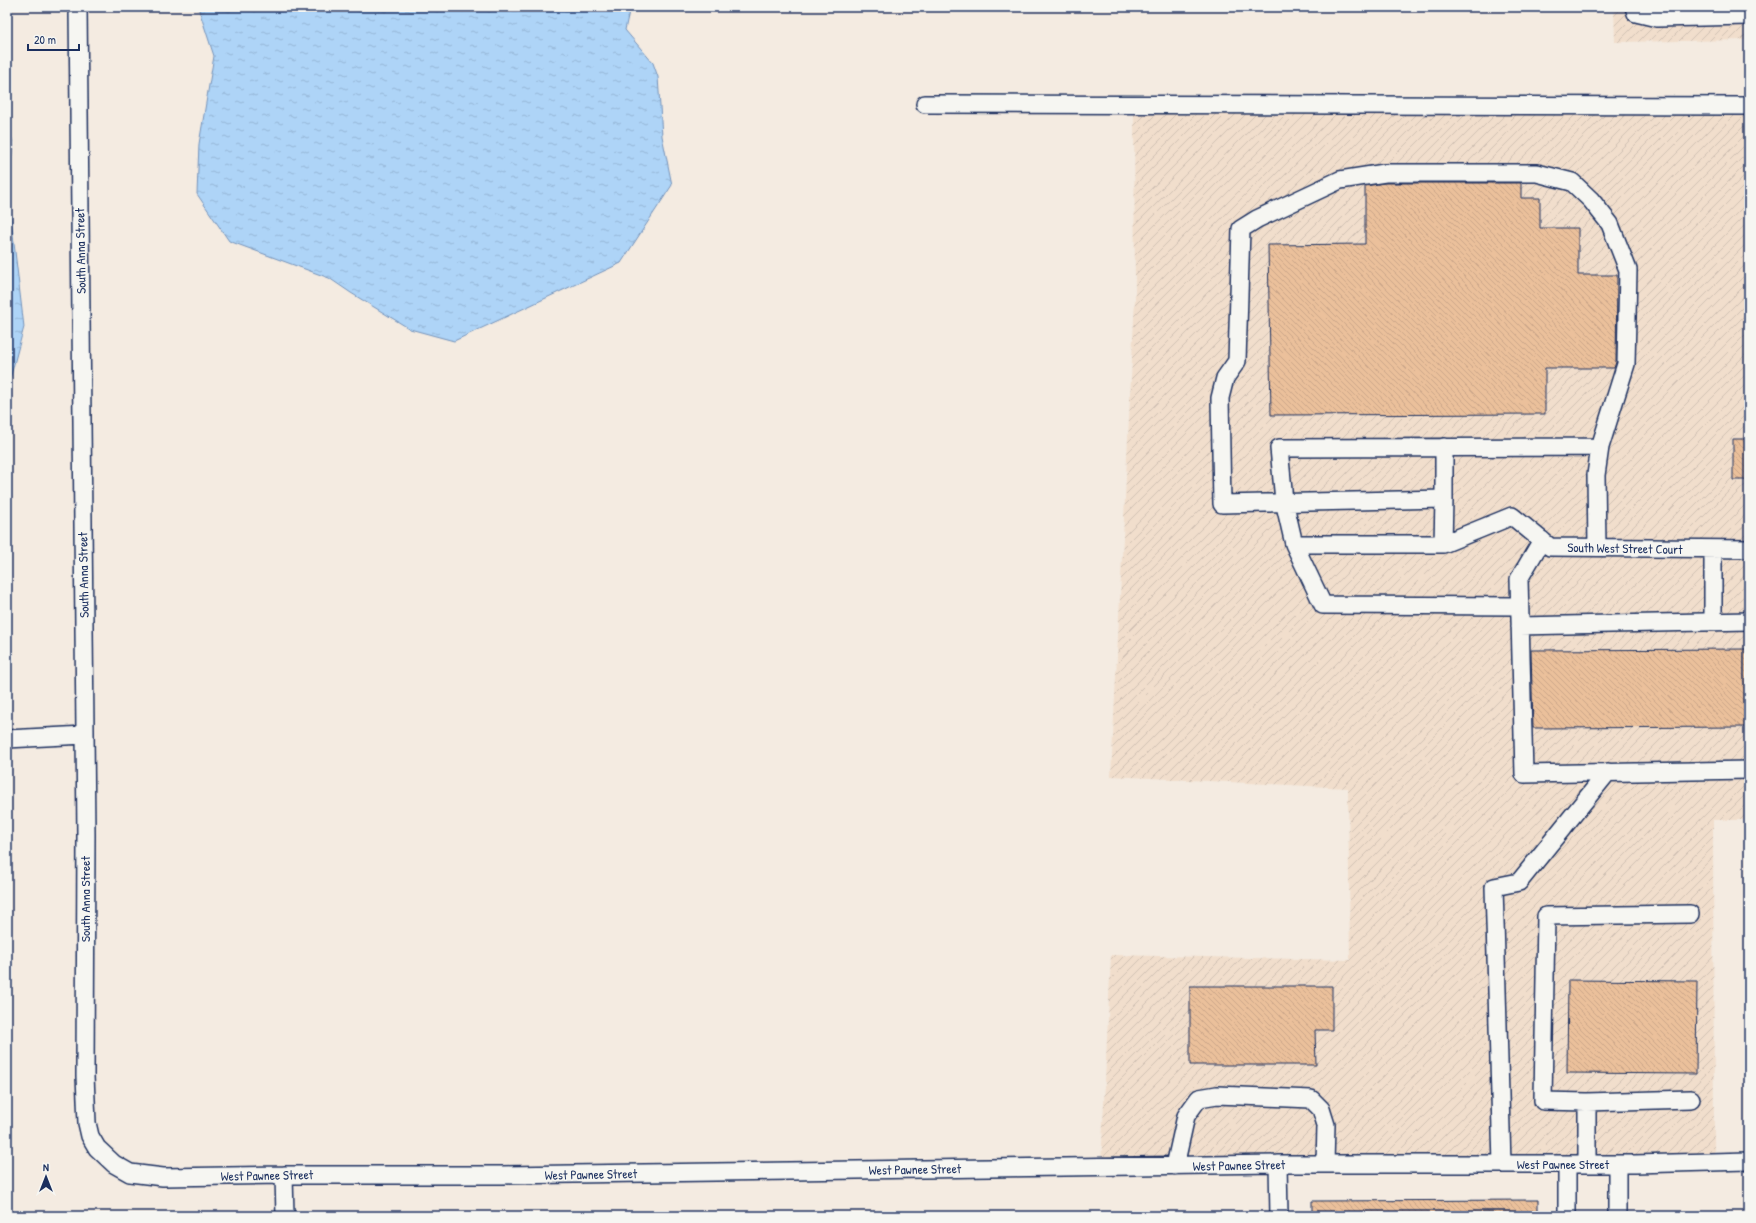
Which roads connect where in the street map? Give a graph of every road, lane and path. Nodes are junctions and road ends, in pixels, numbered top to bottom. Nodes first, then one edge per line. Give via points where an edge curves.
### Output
1 (78, 7) edge
2 (1634, 7) edge
3 (1749, 16) edge
4 (925, 104) dead end
5 (1749, 106) edge
6 (1444, 447) junction
7 (1600, 447) junction
8 (1444, 499) junction
9 (1284, 501) junction
10 (1542, 540) junction
11 (1294, 544) junction
12 (1443, 544) junction
13 (1597, 548) junction
14 (1713, 549) junction
15 (1749, 549) edge
16 (1519, 606) junction
17 (1749, 621) edge
18 (1713, 622) junction
19 (1520, 626) junction
20 (85, 735) junction
21 (7, 739) edge
22 (1749, 770) edge
23 (1608, 772) junction
24 (1690, 914) dead end
25 (1691, 1099) dead end
26 (1587, 1102) junction
27 (94, 1142) joint
28 (1749, 1161) edge
29 (1278, 1164) junction
30 (1325, 1164) junction
31 (1502, 1164) junction
32 (1567, 1164) junction
33 (1588, 1164) junction
34 (1618, 1164) junction
35 (1175, 1166) junction
36 (284, 1175) junction
37 (285, 1216) edge
38 (1278, 1216) edge
39 (1567, 1216) edge
40 (1617, 1216) edge

1 - 20 street, South Anna Street
2 - 3 street via 1636,13 1657,18
4 - 5 street
6 - 7 street
6 - 8 street
6 - 9 street via 1279,448
7 - 9 street via 1626,364 1628,270 1610,224 1592,200 1572,182 1537,173 1385,173 1340,180 1256,219 1241,229 1237,361 1225,378 1220,398 1222,504
7 - 13 street via 1596,474
8 - 9 street
8 - 12 street
9 - 11 street
10 - 12 street, South West Street Court via 1512,516
10 - 13 street, South West Street Court via 1550,547
10 - 16 street via 1519,579
11 - 12 street
11 - 16 street via 1323,605
13 - 14 street, South West Street Court
14 - 15 street, South West Street Court
14 - 18 street
16 - 19 street
17 - 18 street
18 - 19 street
19 - 23 street via 1524,774
20 - 21 street
20 - 27 street, South Anna Street via 85,1076 87,1123
22 - 23 street
23 - 31 street via 1519,882 1494,887
24 - 26 street via 1546,916 1543,1101
25 - 26 street
26 - 33 street
27 - 36 street, West Pawnee Street via 114,1164 130,1173 163,1177
28 - 34 street, West Pawnee Street
29 - 30 street, West Pawnee Street
29 - 35 street, West Pawnee Street
29 - 38 street
30 - 31 street, West Pawnee Street
30 - 35 street via 1326,1125 1321,1109 1311,1099 1217,1094 1199,1098 1186,1116
31 - 32 street, West Pawnee Street
32 - 33 street, West Pawnee Street
32 - 39 street
33 - 34 street, West Pawnee Street
34 - 40 street
35 - 36 street, West Pawnee Street via 502,1175
36 - 37 street

